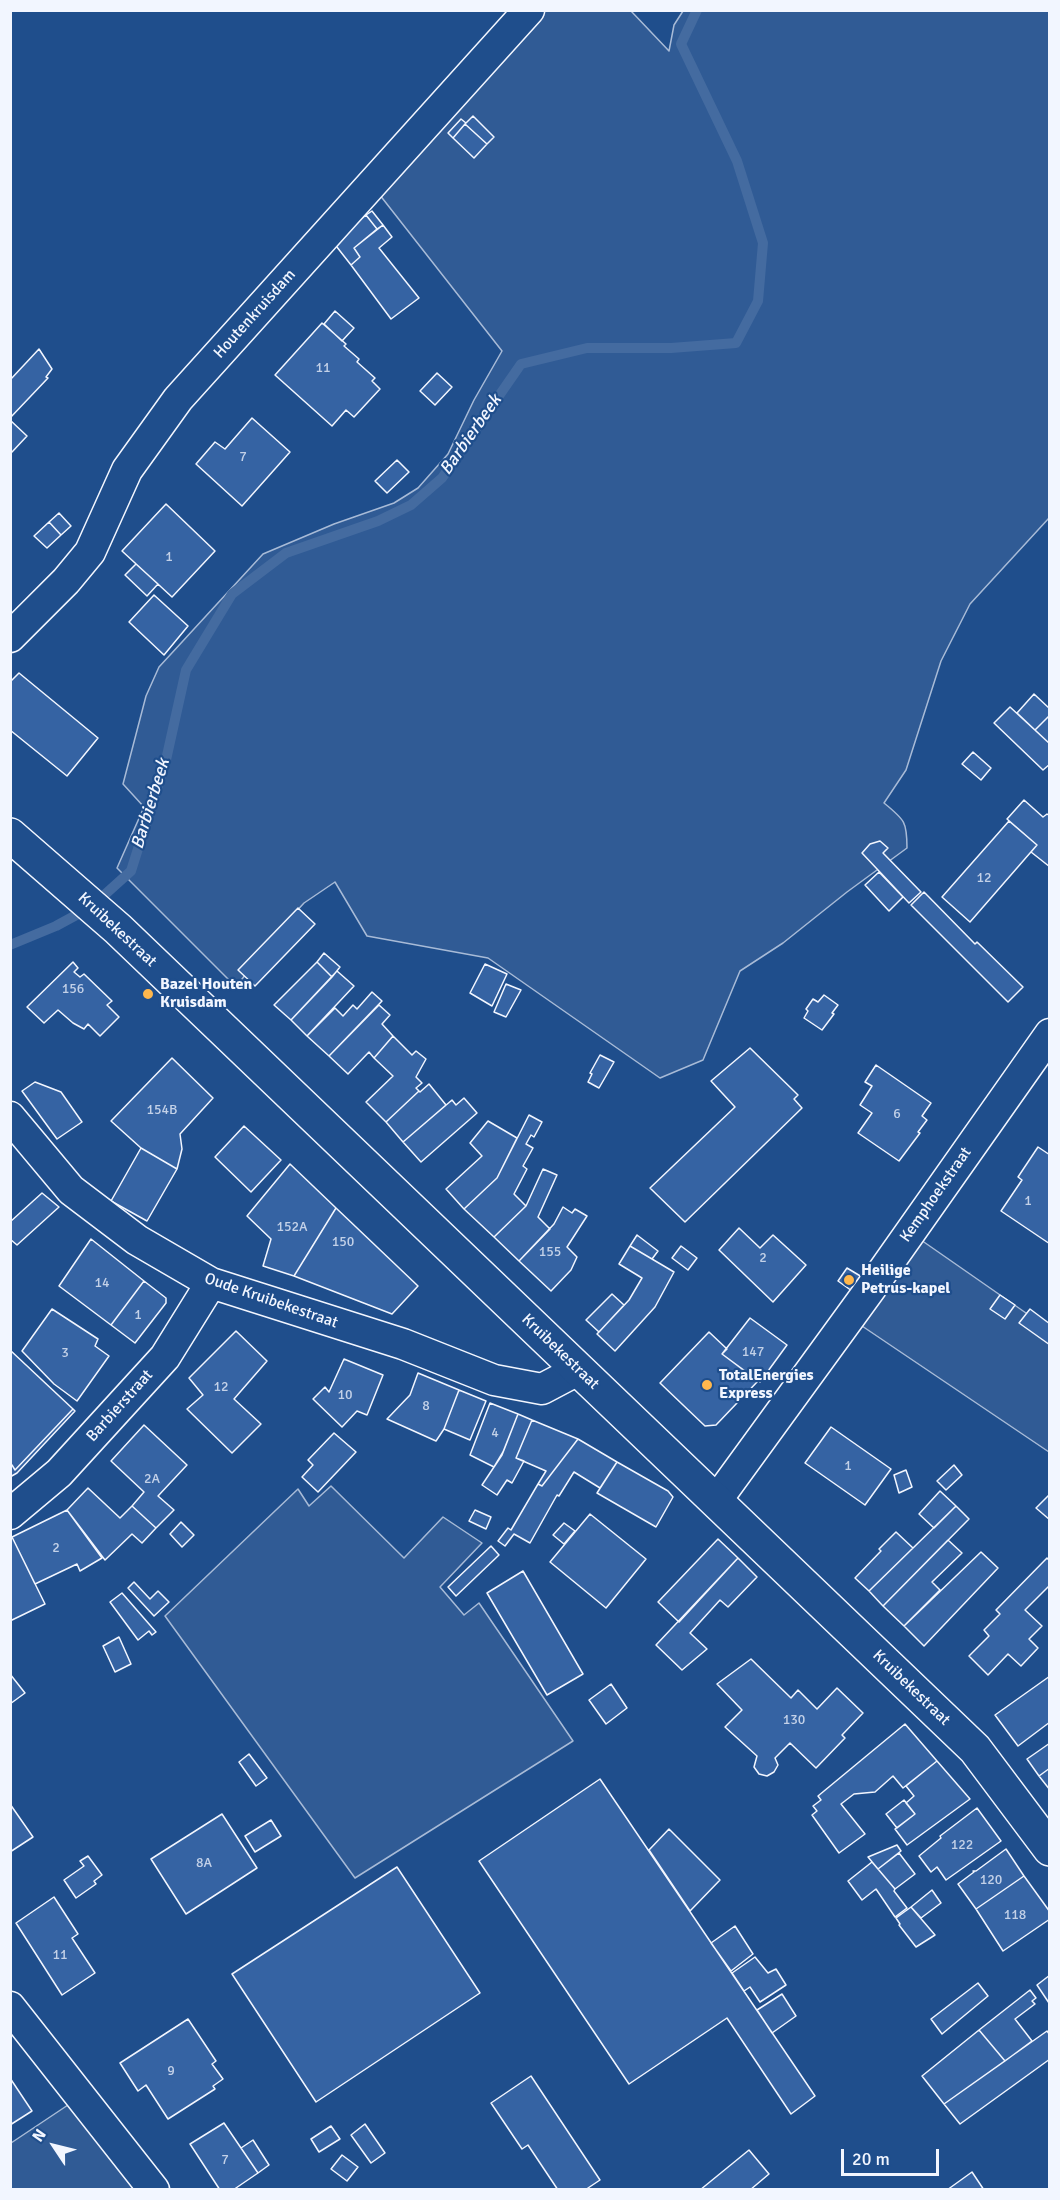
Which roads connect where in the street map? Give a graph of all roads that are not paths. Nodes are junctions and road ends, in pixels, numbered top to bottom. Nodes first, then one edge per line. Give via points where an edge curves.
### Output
1 (529, 10) edge
2 (10, 637) edge
3 (10, 835) edge
4 (1050, 1034) edge
5 (1040, 1067) edge
6 (10, 1117) edge
7 (211, 1283) junction
8 (578, 1370) junction
9 (716, 1501) junction
10 (10, 1514) edge
11 (1050, 1849) edge
12 (10, 2007) edge
13 (154, 2190) edge

1 - 2 street, Houtenkruisdam via 178,399 127,470 90,552
3 - 8 main road, Kruibekestraat via 118,929
4 - 5 street, Kemphoekstraat
5 - 9 street, Kemphoekstraat via 871,1288
6 - 7 street, Oude Kruibekestraat via 71,1190 137,1240
7 - 8 street, Oude Kruibekestraat via 403,1344 494,1380 542,1389
7 - 10 street, Barbierstraat via 165,1357 59,1473
8 - 9 main road, Kruibekestraat
9 - 11 main road, Kruibekestraat via 975,1749
12 - 13 street

